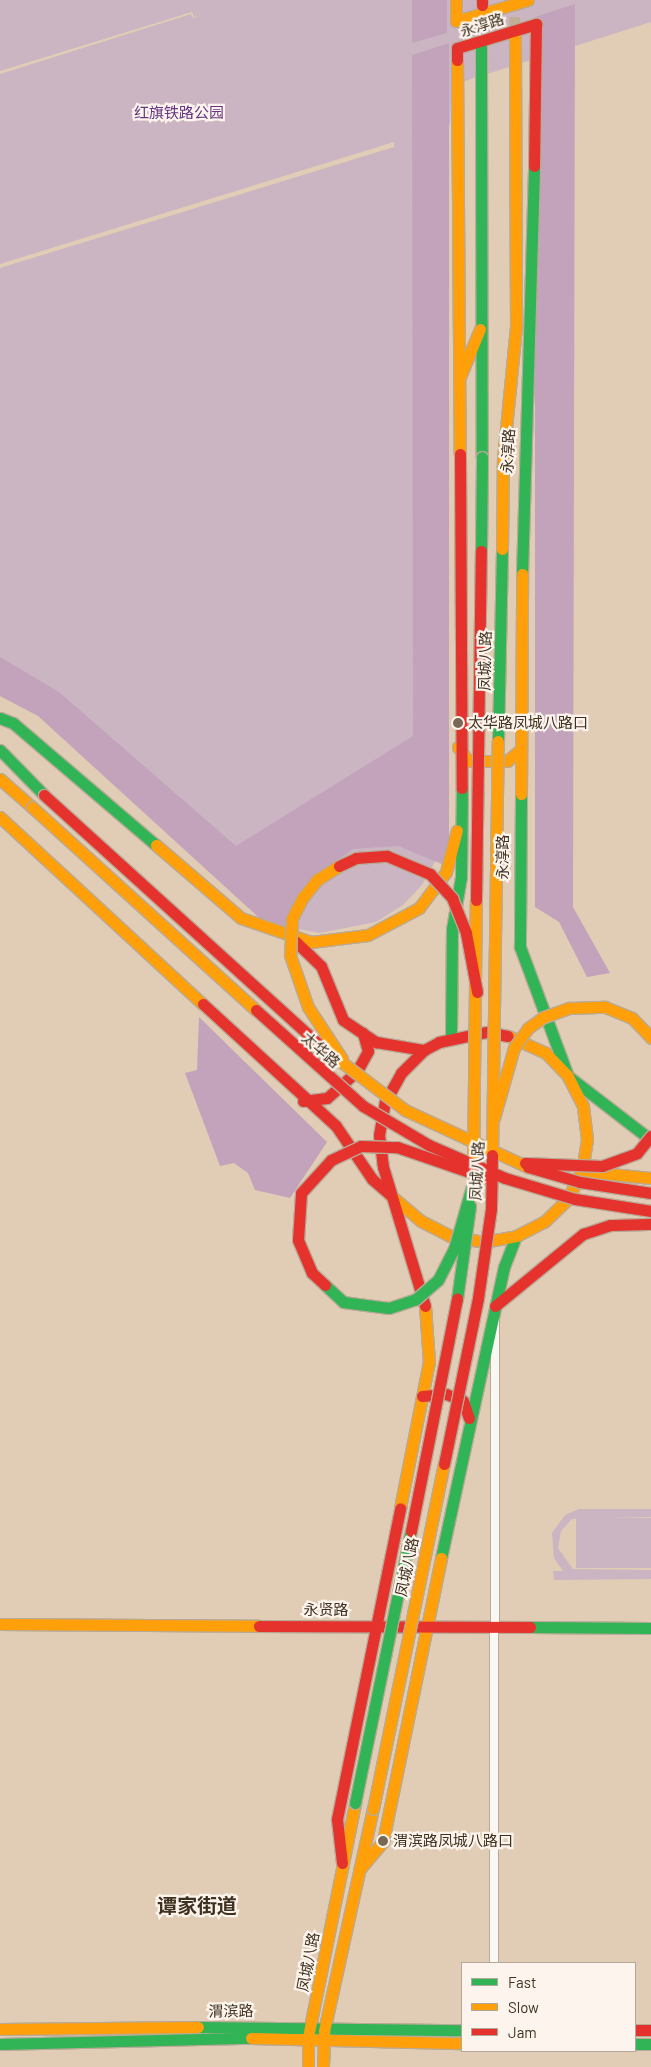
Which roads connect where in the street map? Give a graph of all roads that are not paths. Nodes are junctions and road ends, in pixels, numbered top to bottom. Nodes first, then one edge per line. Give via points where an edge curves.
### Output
1 (456, 0) edge
2 (528, 0) edge
3 (514, 38) tunnel mouth
4 (481, 47) tunnel mouth
5 (482, 325) junction
6 (516, 327) junction
7 (458, 381) junction
8 (482, 457) joint
9 (503, 459) joint
10 (522, 463) junction
11 (0, 718) edge
12 (458, 747) junction
13 (0, 750) edge
14 (519, 751) junction
15 (0, 779) edge
16 (462, 814) junction
17 (0, 816) edge
18 (273, 929) junction
19 (477, 992) junction
20 (363, 1033) junction
21 (651, 1038) edge
22 (451, 1039) junction
23 (424, 1050) junction
24 (350, 1072) junction
25 (568, 1076) junction
26 (303, 1101) junction
27 (494, 1118) junction
28 (651, 1138) edge
29 (514, 1163) junction
30 (582, 1171) junction
31 (651, 1178) edge
32 (472, 1186) junction
33 (536, 1188) junction
34 (651, 1193) edge
35 (394, 1198) junction
36 (651, 1211) edge
37 (651, 1224) edge
38 (516, 1236) junction
39 (495, 1306) junction
40 (422, 1396) junction
41 (469, 1418) junction
42 (0, 1624) edge
43 (376, 1627) junction
44 (496, 1628) junction
45 (651, 1628) edge
46 (427, 1629) junction
47 (342, 1863) junction
48 (359, 1870) junction
49 (494, 1962) edge
50 (0, 2029) edge
51 (461, 2030) edge
52 (636, 2030) edge
53 (651, 2030) edge
54 (310, 2032) junction
55 (324, 2036) junction
56 (461, 2043) edge
57 (0, 2044) edge
58 (636, 2044) edge
59 (651, 2044) edge
60 (308, 2067) edge
61 (323, 2067) edge

1 - 2 street via 456,21
3 - 6 street, 永淳路
4 - 5 street, 永淳路
5 - 7 street
5 - 8 street, 永淳路
6 - 9 street, 永淳路
6 - 10 street
7 - 10 street, 永淳路 via 457,48 536,24 531,323
7 - 12 street, 永淳路
8 - 19 street, 凤城八路, bridge
9 - 27 street, 凤城八路, bridge
10 - 14 street, 永淳路
11 - 18 street via 13,723 241,918
12 - 14 street via 468,761 507,762
12 - 16 street, 永淳路
13 - 24 street, 太华路, bridge via 44,795
14 - 25 street, 永淳路 via 520,947
15 - 33 street, 太华路, bridge via 363,1106 429,1145
16 - 18 street via 446,872 419,908 368,935 311,942
16 - 22 street, 永淳路 via 461,877 452,929
17 - 26 street
18 - 20 street via 303,945 322,966 343,1020
19 - 24 street, bridge via 466,933 452,898 430,874 387,856 356,858 317,880 292,919 290,955 308,1007
19 - 32 street, 凤城八路, bridge
20 - 23 street via 376,1042
20 - 26 street via 368,1051 357,1071 327,1098
21 - 27 street, bridge via 632,1018 605,1007 569,1008 544,1017 528,1028 514,1048
22 - 23 street
22 - 25 street via 487,1032 518,1038 546,1053
23 - 35 street, 凤城八路 via 401,1073 385,1102 379,1134
24 - 29 street, 太华路, bridge via 414,1115
25 - 28 street
25 - 30 street via 583,1106 587,1139
26 - 35 street via 336,1126 372,1180
27 - 48 street, 凤城八路, bridge via 491,1209 478,1298
28 - 29 street, bridge via 637,1153 602,1166 556,1161
29 - 34 street, 太华路, bridge via 580,1182
30 - 31 street
30 - 38 street via 561,1205 544,1222
32 - 33 street, bridge via 454,1249 438,1280 407,1302 364,1308 343,1302 312,1273 298,1240 301,1193 331,1160 361,1146 397,1147 506,1186
32 - 47 street, 凤城八路, bridge via 455,1316
33 - 36 street, 太华路, bridge via 606,1206
35 - 38 street via 421,1221 450,1236 483,1242
35 - 40 street, 凤城八路 via 406,1250 425,1300 429,1362
37 - 39 street via 610,1225 583,1234
38 - 39 street, 凤城八路
39 - 41 street, 凤城八路
39 - 44 street
40 - 41 street via 446,1394 463,1401
40 - 43 street, 凤城八路
41 - 46 street, 凤城八路
42 - 43 street, 永贤路
43 - 46 street, 永贤路
43 - 47 street, 凤城八路 via 337,1819
44 - 45 street, 永贤路
44 - 46 street, 永贤路
44 - 49 street
46 - 48 street, 凤城八路 via 383,1841
47 - 54 street, 凤城八路
48 - 55 street, 凤城八路
50 - 54 street, 渭滨路
51 - 55 street, 渭滨路
52 - 53 street
54 - 55 street, 渭滨路
54 - 57 street, 渭滨路
54 - 60 street, 凤城八路
55 - 56 street, 渭滨路
55 - 61 street, 凤城八路
58 - 59 street

